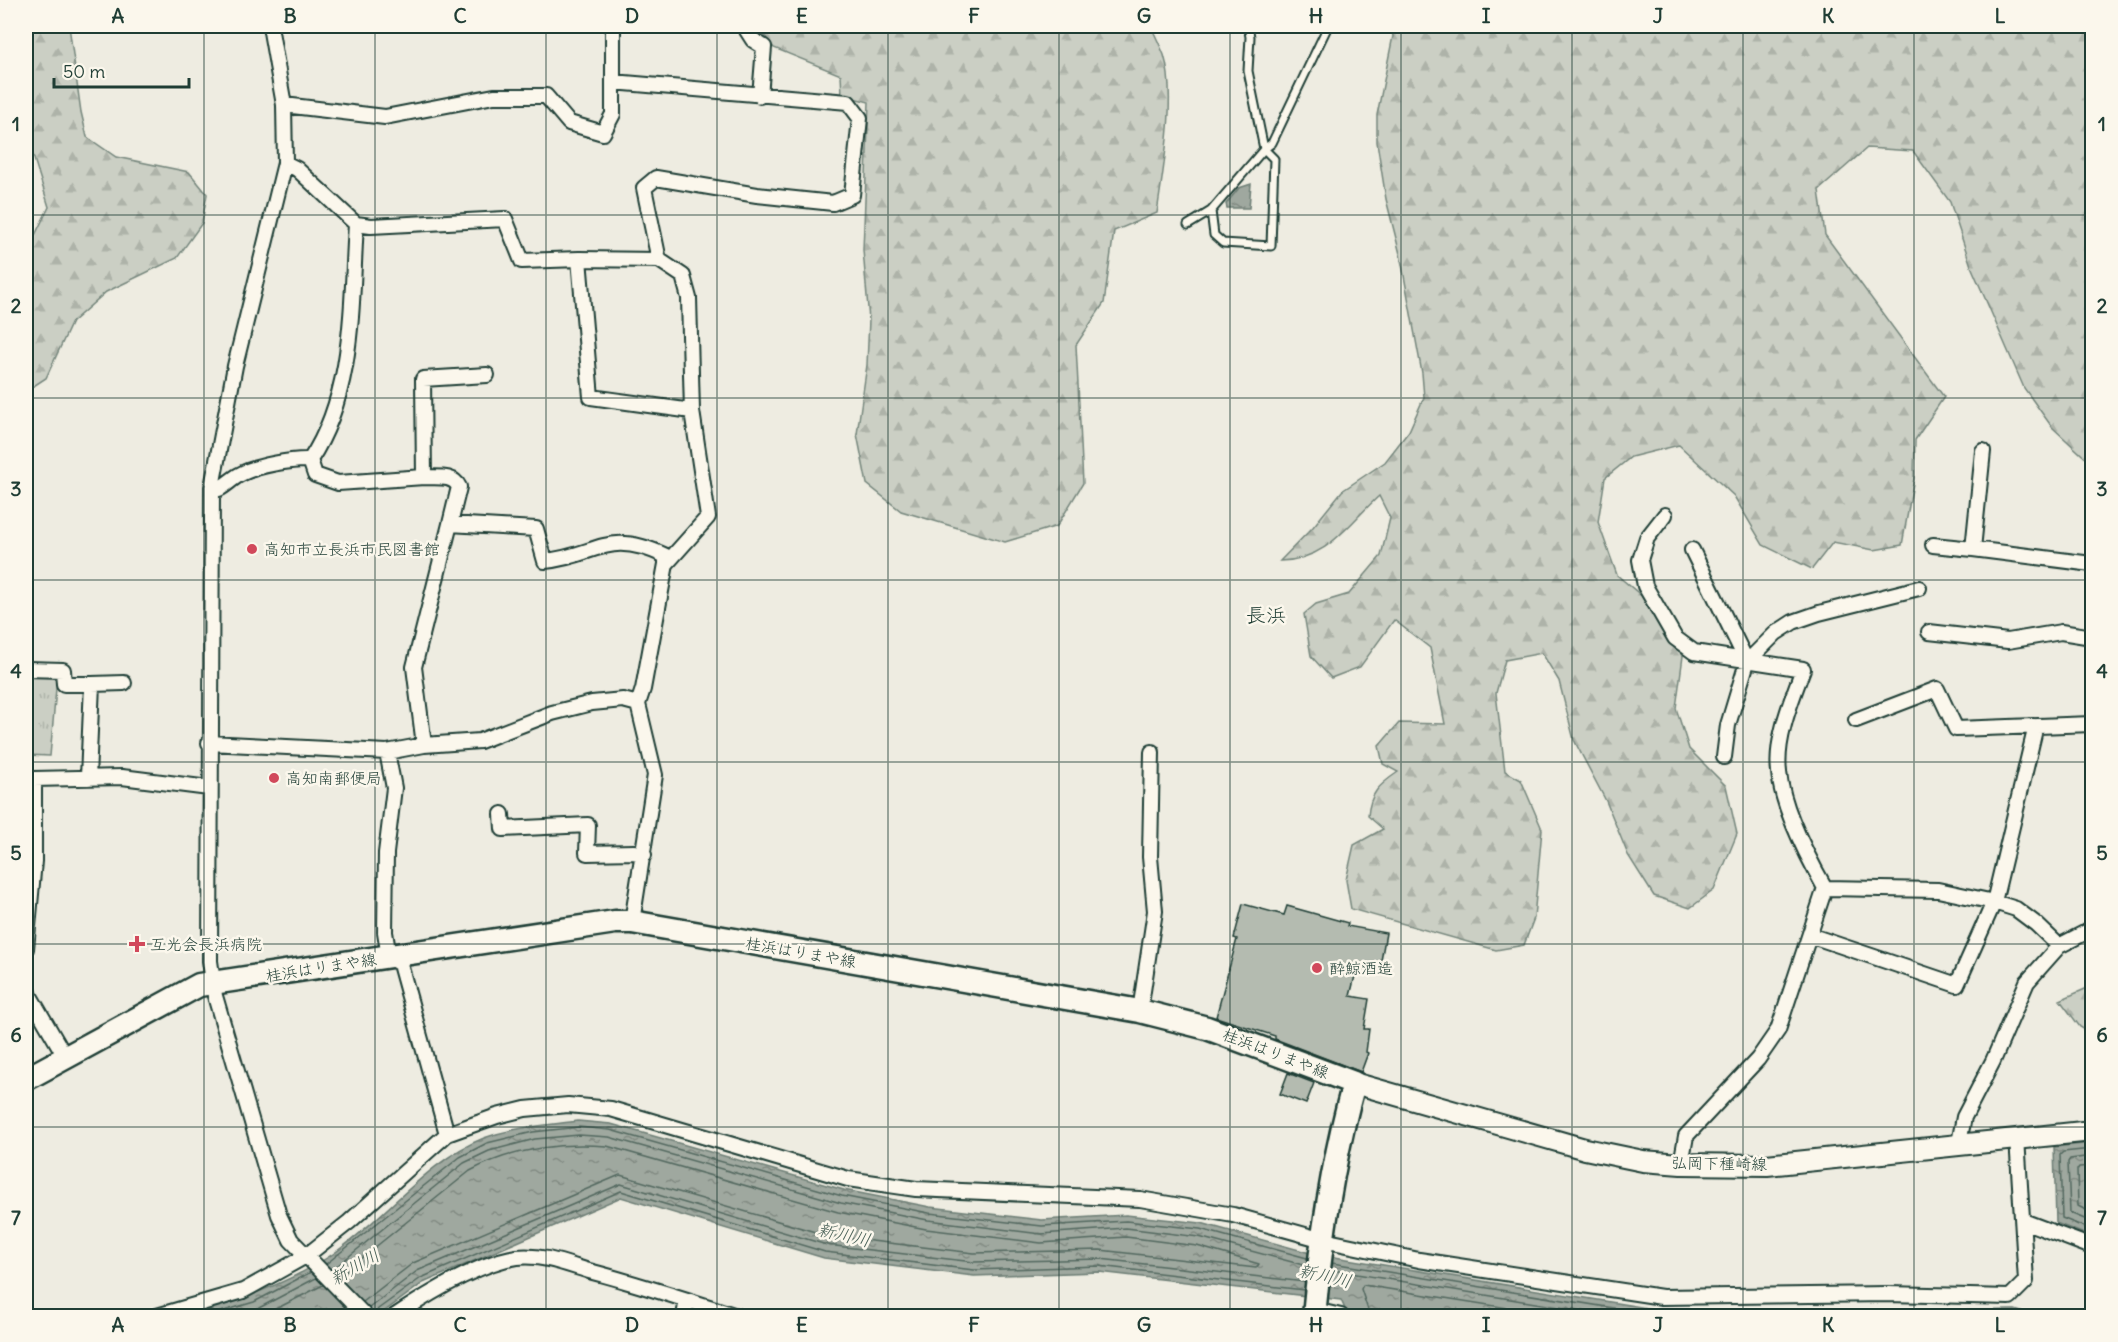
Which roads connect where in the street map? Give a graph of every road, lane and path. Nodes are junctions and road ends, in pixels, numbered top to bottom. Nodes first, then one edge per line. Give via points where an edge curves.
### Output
1 (270, 26) edge
2 (613, 26) edge
3 (744, 26) edge
4 (1248, 26) edge
5 (1328, 26) edge
6 (613, 82) junction
7 (760, 96) junction
8 (284, 105) junction
9 (1264, 149) junction
10 (285, 163) junction
11 (1211, 211) junction
12 (356, 224) junction
13 (1188, 225) dead end
14 (579, 259) junction
15 (659, 260) junction
16 (487, 375) dead end
17 (692, 411) junction
18 (1983, 452) dead end
19 (310, 460) junction
20 (424, 477) junction
21 (212, 487) junction
22 (1665, 515) dead end
23 (450, 524) junction
24 (1933, 545) dead end
25 (1973, 549) junction
26 (1692, 550) dead end
27 (666, 564) junction
28 (2092, 564) edge
29 (1919, 588) dead end
30 (1929, 632) dead end
31 (2092, 637) edge
32 (1747, 662) junction
33 (26, 669) edge
34 (124, 683) dead end
35 (92, 684) junction
36 (638, 704) junction
37 (1856, 720) dead end
38 (2092, 724) edge
39 (2033, 726) junction
40 (209, 742) junction
41 (424, 744) junction
42 (387, 752) junction
43 (1152, 752) dead end
44 (1724, 757) dead end
45 (88, 778) junction
46 (209, 788) junction
47 (502, 814) dead end
48 (29, 845) edge
49 (644, 855) junction
50 (1826, 888) junction
51 (1994, 902) junction
52 (632, 922) junction
53 (2092, 929) edge
54 (1812, 936) junction
55 (2059, 946) junction
56 (26, 949) edge
57 (389, 957) junction
58 (212, 982) junction
59 (26, 985) edge
60 (1140, 1011) junction
61 (66, 1058) junction
62 (26, 1079) edge
63 (1354, 1083) junction
64 (2092, 1131) edge
65 (447, 1134) junction
66 (2018, 1138) junction
67 (1959, 1143) junction
68 (1681, 1164) junction
69 (2022, 1221) junction
70 (1322, 1244) junction
71 (2092, 1247) edge
72 (309, 1258) junction
73 (687, 1300) junction
74 (1315, 1308) edge
75 (157, 1317) edge
76 (365, 1317) edge
77 (395, 1317) edge
78 (684, 1317) edge
79 (737, 1317) edge
80 (1341, 1317) edge

1 - 8 street
2 - 6 street
3 - 7 street via 753,40 764,47
4 - 9 lane via 1248,71
5 - 9 lane via 1272,143
6 - 7 street
6 - 8 street via 613,114 603,133 570,123 546,96 494,96 385,117
7 - 15 street via 848,102 860,118 852,195 833,203 656,178 644,188
8 - 10 street
9 - 11 lane
9 - 11 lane via 1274,159 1271,246 1223,243 1214,235
10 - 12 street via 297,169
10 - 21 street via 235,366
11 - 13 lane
12 - 14 street via 505,219 522,261
12 - 19 street via 351,317 341,391
14 - 15 street
14 - 17 street via 591,397
15 - 17 street via 682,276 688,298
16 - 20 street via 423,379
17 - 27 street via 708,517
18 - 25 street
19 - 20 street via 315,475 338,483
19 - 21 street via 297,459 239,474 219,489
20 - 23 street via 456,481 459,487
21 - 40 street
22 - 32 street via 1647,538 1640,560 1645,586 1675,638 1694,652
23 - 27 street via 536,530 545,561 619,542 658,552 666,556
23 - 41 street via 414,668
24 - 25 street
25 - 28 street
26 - 32 street
27 - 36 street
29 - 32 street via 1793,622
30 - 31 street via 2008,641 2061,632
32 - 44 street via 1728,725
32 - 50 street via 1803,669 1786,717 1778,770 1784,797
33 - 35 street via 63,670 64,684
34 - 35 street
35 - 45 street
36 - 41 street via 623,700 592,703 552,713 480,741
36 - 49 street via 655,775
37 - 39 street via 1937,689 1956,729
38 - 39 street
39 - 51 street
40 - 42 street
40 - 46 street
41 - 42 street
42 - 57 street via 394,788 386,853 385,932
43 - 60 street via 1150,856 1155,911
45 - 46 street via 122,777
45 - 48 street via 34,779
46 - 58 street
47 - 49 street via 503,830 588,825 587,853
48 - 56 street
49 - 52 street
50 - 51 street via 1938,890
50 - 54 street
51 - 54 street via 1957,985
51 - 55 street via 2016,909
52 - 57 main road, 桂浜はりまや線
52 - 60 main road, 桂浜はりまや線
53 - 55 street
54 - 68 street via 1778,1030 1758,1059 1686,1136
55 - 67 street via 2027,982 1964,1118
57 - 58 main road, 桂浜はりまや線
57 - 65 street via 400,964
58 - 61 main road, 桂浜はりまや線 via 192,987
58 - 72 street via 270,1191 291,1240
59 - 61 street
60 - 63 main road, 桂浜はりまや線 via 1207,1028
61 - 62 main road, 桂浜はりまや線
63 - 68 main road, 弘岡下種崎線 via 1585,1149
63 - 70 main road
64 - 66 main road, 弘岡下種崎線
65 - 70 street via 525,1109 568,1105 611,1108 848,1179 916,1189 1140,1199 1233,1215
65 - 72 street
66 - 67 main road, 弘岡下種崎線
66 - 69 street
67 - 68 main road, 弘岡下種崎線 via 1767,1165
69 - 70 street via 2026,1281 2010,1297 1662,1297
69 - 71 street
70 - 74 main road
72 - 75 street via 243,1291
72 - 76 street
73 - 77 street via 540,1257 518,1257 458,1279
73 - 78 street
73 - 79 street
74 - 80 street

